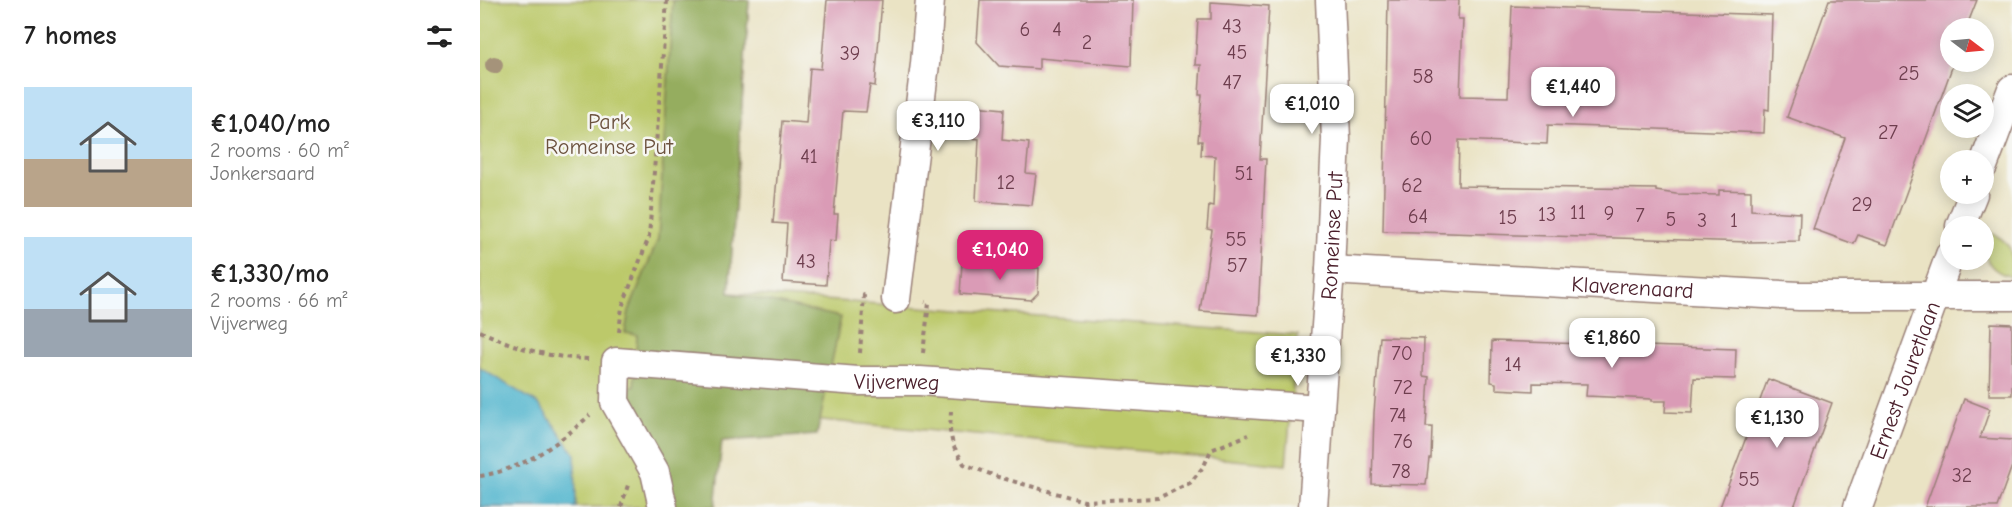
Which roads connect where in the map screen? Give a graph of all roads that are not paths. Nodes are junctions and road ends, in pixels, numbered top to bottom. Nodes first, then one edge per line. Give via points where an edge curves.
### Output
1 (930, 0) edge
2 (1330, 0) edge
3 (2011, 96) edge
4 (1989, 150) edge
5 (1330, 270) junction
6 (1944, 270) edge
7 (2012, 296) edge
8 (1934, 297) junction
9 (896, 299) dead end
10 (1320, 409) junction
11 (663, 507) edge
12 (1313, 507) edge
13 (1858, 507) edge

1 - 9 street
2 - 5 street, Romeinse Put via 1336,139
3 - 4 street
5 - 8 street, Klaverenaard via 1799,296
5 - 10 street, Romeinse Put
6 - 8 street, Ernest Jouretlaan
7 - 8 street, Klaverenaard
8 - 13 street, Ernest Jouretlaan
10 - 11 street, Vijverweg via 616,362 615,402 655,472
10 - 12 street, Romeinse Put

